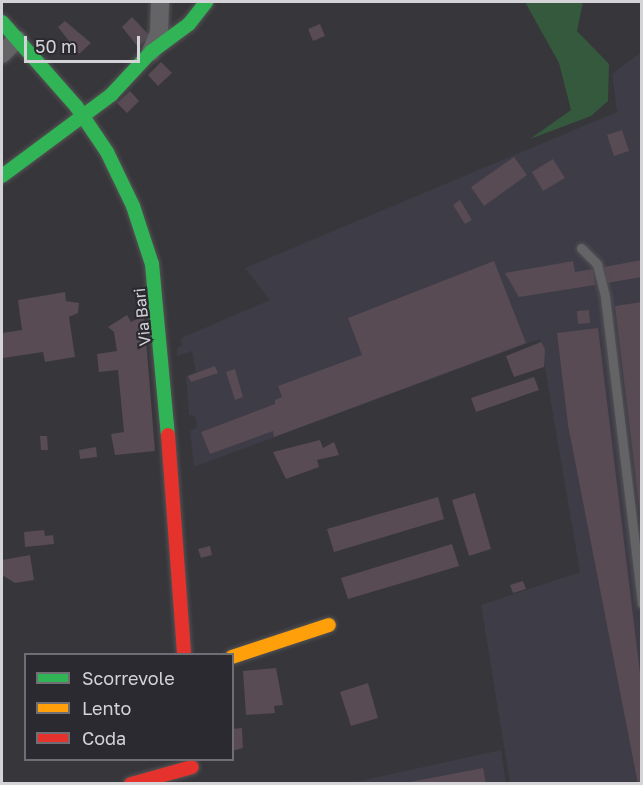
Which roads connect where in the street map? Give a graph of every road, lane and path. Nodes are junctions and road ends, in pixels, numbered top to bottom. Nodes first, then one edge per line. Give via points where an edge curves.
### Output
1 (160, 2) edge
2 (206, 2) edge
3 (2, 22) edge
4 (17, 39) junction
5 (151, 52) junction
6 (2, 54) edge
7 (83, 114) junction
8 (2, 176) edge
9 (581, 248) dead end
10 (642, 604) edge
11 (329, 625) dead end
12 (184, 653) edge
13 (234, 656) edge
14 (191, 763) edge
15 (131, 783) edge
16 (193, 783) edge

1 - 5 street via 159,33
2 - 5 main road via 189,24
3 - 4 main road, Via Bari
4 - 6 street
4 - 7 main road, Via Bari
5 - 7 main road via 111,95
7 - 8 main road
7 - 12 main road, Via Bari via 133,206 152,264 160,317
9 - 10 lane via 597,264 605,297
11 - 13 main road
14 - 15 main road
14 - 16 main road

